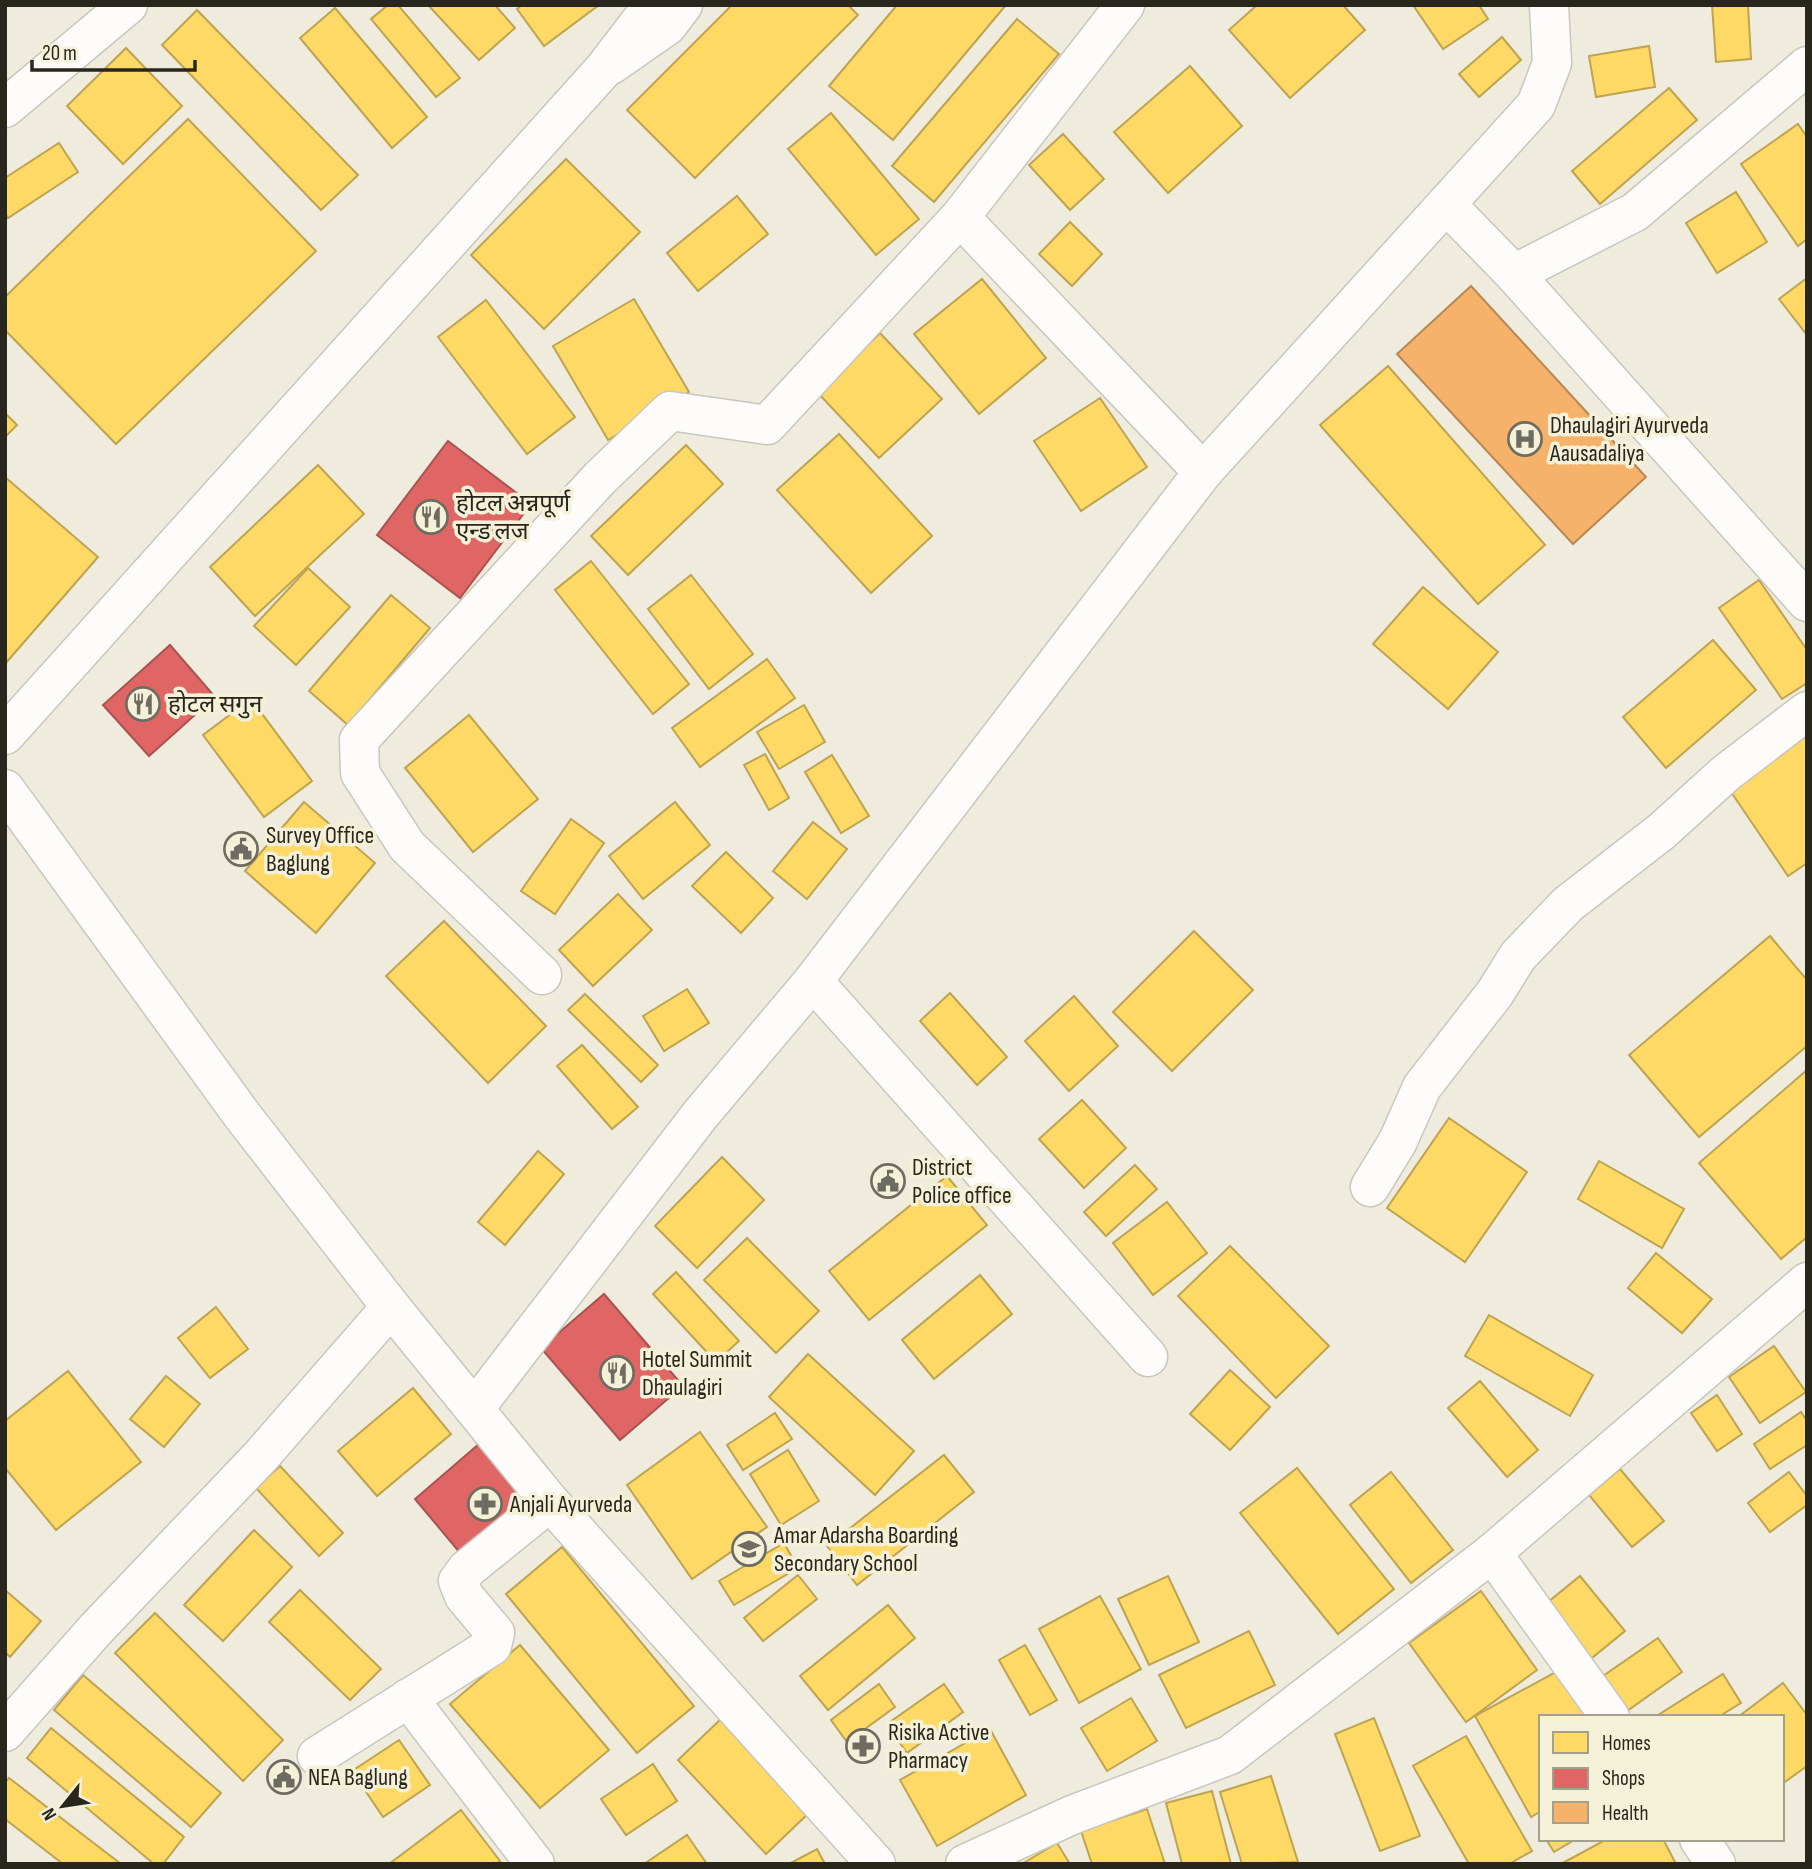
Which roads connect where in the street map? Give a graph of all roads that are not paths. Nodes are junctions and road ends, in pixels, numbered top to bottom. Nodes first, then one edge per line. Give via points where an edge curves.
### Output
1 (128, 5) edge
2 (653, 5) edge
3 (683, 5) edge
4 (1125, 5) edge
5 (1549, 5) edge
6 (1807, 66) edge
7 (603, 70) junction
8 (5, 108) edge
9 (1446, 204) junction
10 (960, 217) junction
11 (1514, 274) junction
12 (1203, 472) junction
13 (1807, 602) edge
14 (1807, 711) edge
15 (5, 735) edge
16 (5, 789) edge
17 (542, 975) dead end
18 (813, 981) junction
19 (1370, 1187) dead end
20 (1807, 1282) edge
21 (391, 1307) junction
22 (1148, 1357) dead end
23 (475, 1408) junction
24 (551, 1502) junction
25 (1492, 1553) junction
26 (408, 1698) junction
27 (1609, 1715) edge
28 (5, 1732) edge
29 (317, 1756) dead end
30 (1700, 1841) edge
31 (535, 1864) edge
32 (876, 1864) edge
33 (965, 1864) edge
34 (1716, 1864) edge

1 - 8 street
2 - 7 street
3 - 7 street via 667,26
4 - 10 street
5 - 9 street via 1552,63 1536,105
6 - 11 street via 1635,212
7 - 15 street
9 - 11 street
9 - 12 street
10 - 12 street
10 - 17 street via 767,425 670,411 600,478 359,740 360,773 407,846
11 - 13 street
12 - 18 street
14 - 19 street via 1568,904 1518,956 1422,1087 1398,1141
16 - 21 street via 242,1115
18 - 22 street
18 - 23 street via 701,1115
20 - 25 street
21 - 23 street
21 - 28 street via 261,1456
23 - 24 street
24 - 26 street via 458,1581 464,1596 495,1633 492,1646
24 - 32 street
25 - 27 street
25 - 33 street via 1230,1755 1072,1815
26 - 29 street
26 - 31 street
30 - 34 street

